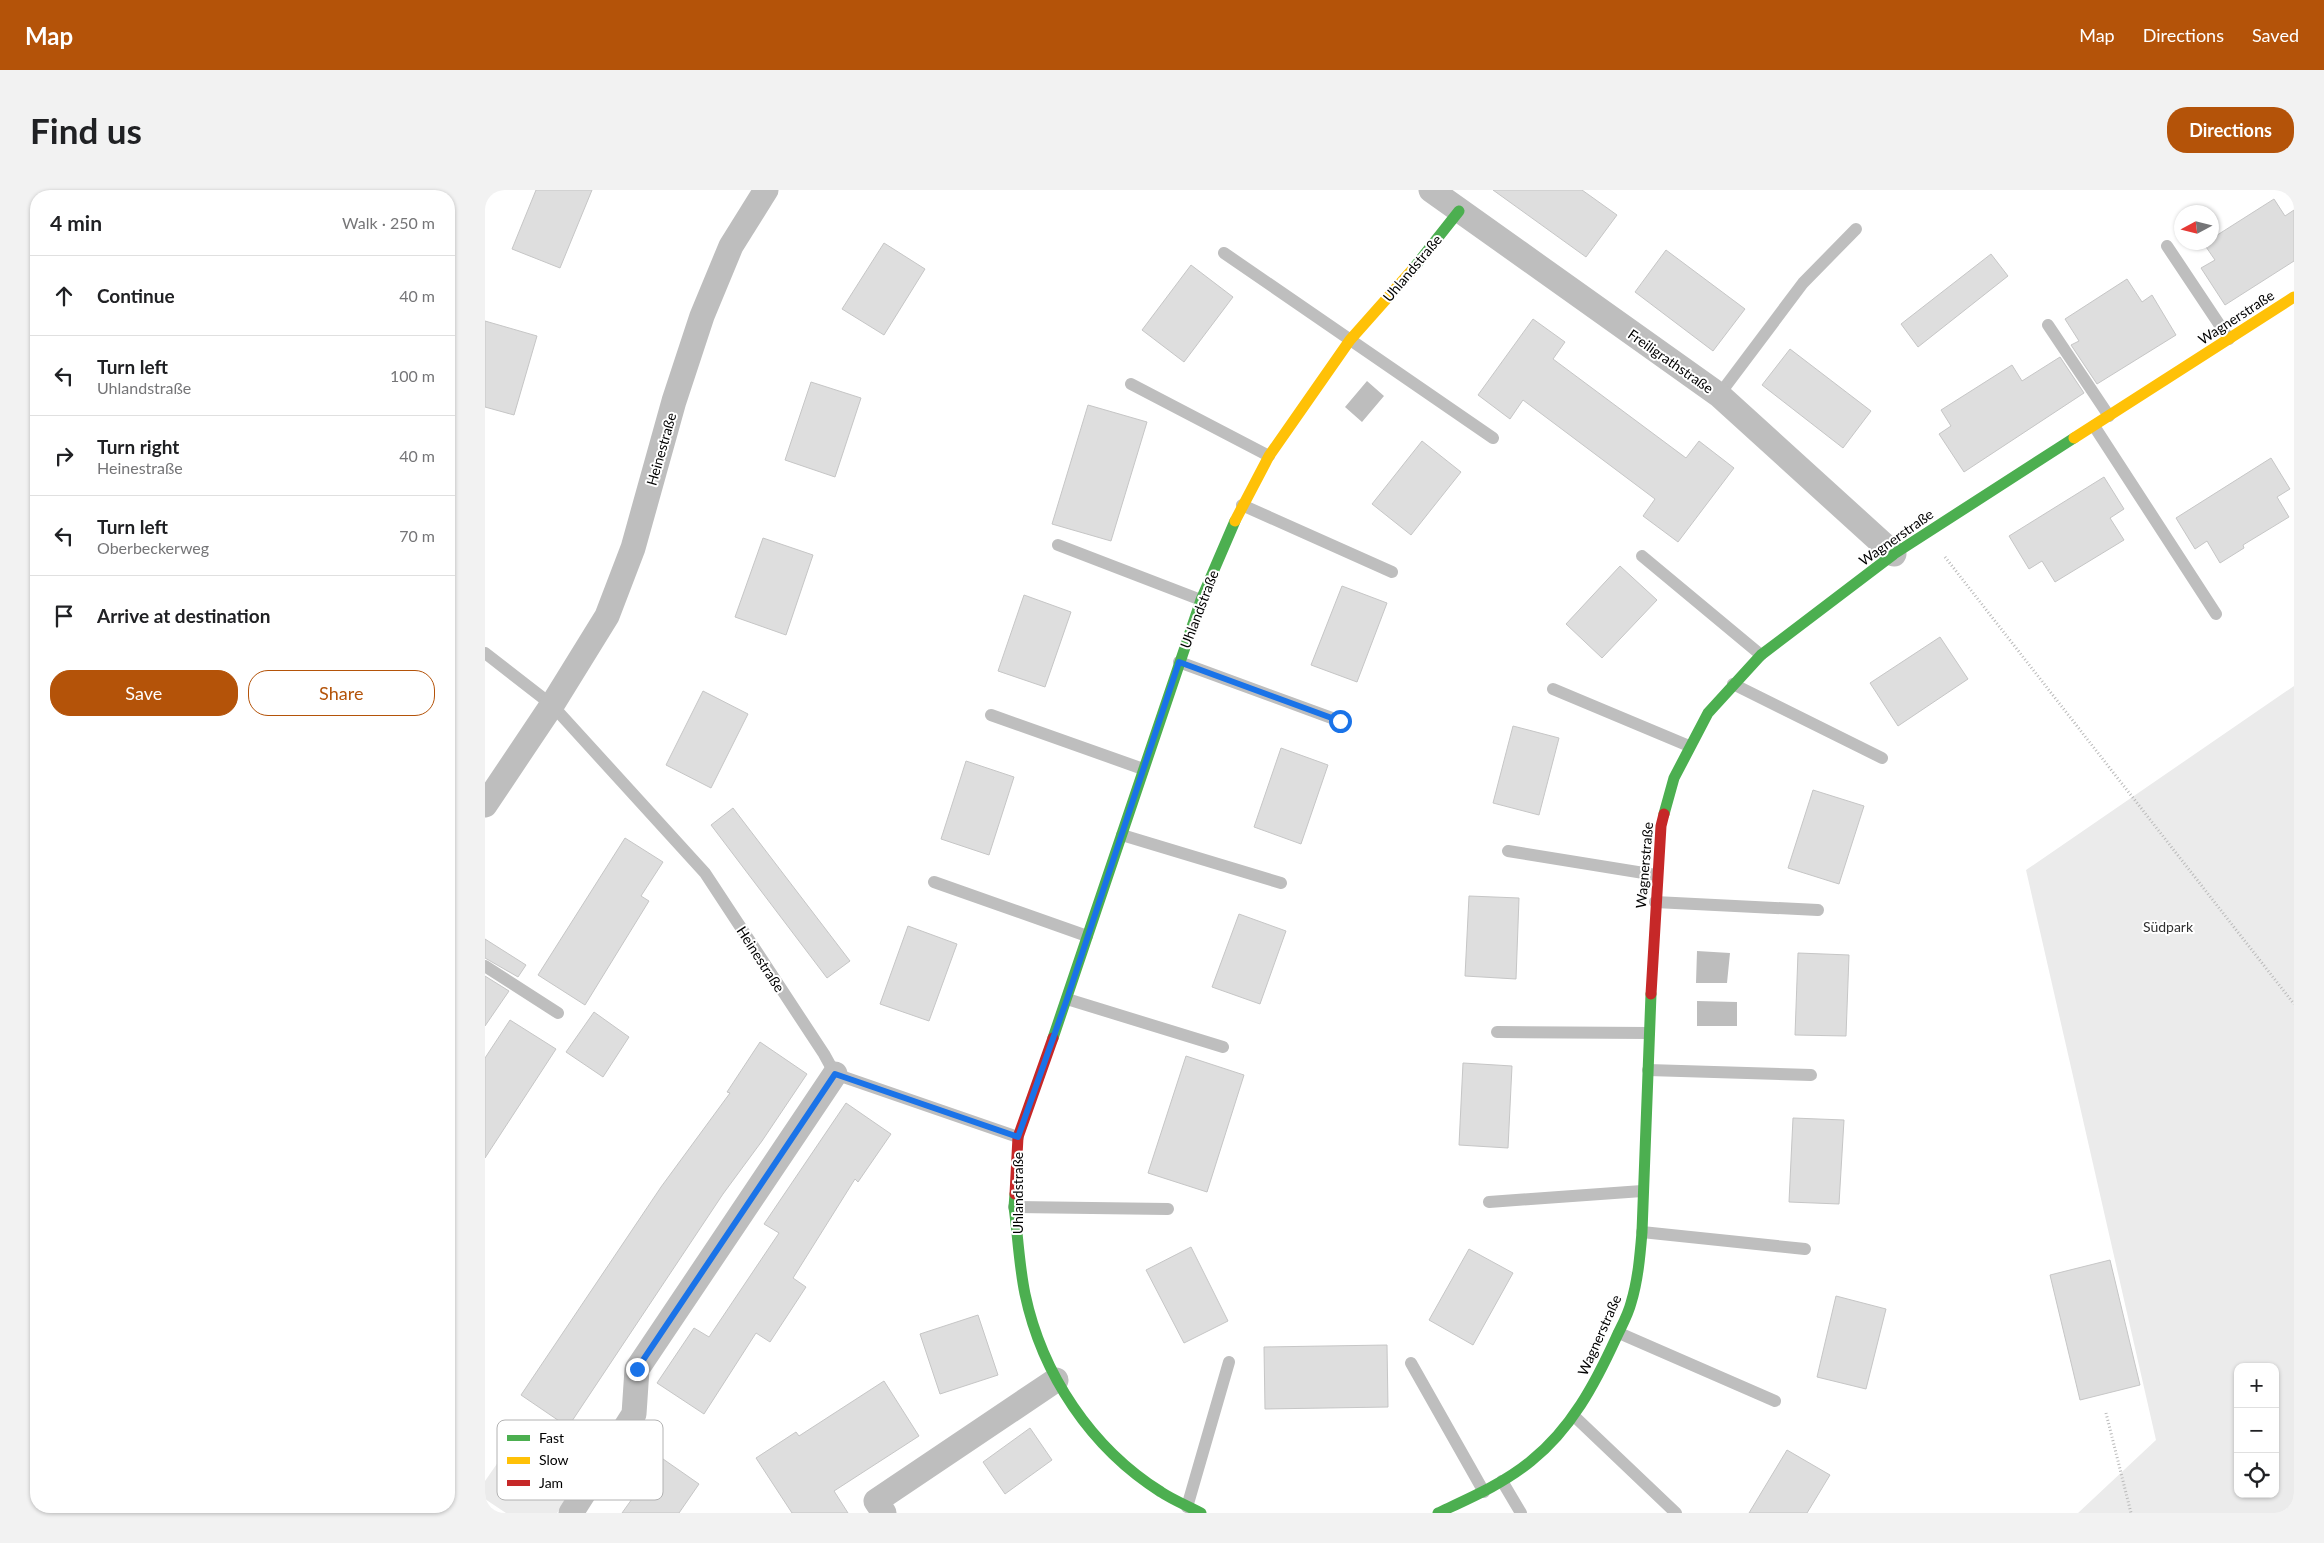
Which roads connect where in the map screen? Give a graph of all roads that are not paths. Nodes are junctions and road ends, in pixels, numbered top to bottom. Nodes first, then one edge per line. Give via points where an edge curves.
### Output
1 (766, 190) edge
2 (1431, 190) edge
3 (1459, 211) junction
4 (1856, 229) dead end
5 (2167, 246) dead end
6 (1224, 253) dead end
7 (2294, 297) edge
8 (2048, 325) dead end
9 (2229, 339) junction
10 (1350, 340) junction
11 (1131, 384) dead end
12 (1719, 395) junction
13 (2109, 416) junction
14 (2094, 426) junction
15 (1493, 438) dead end
16 (1269, 456) junction
17 (1242, 505) junction
18 (1058, 545) dead end
19 (1894, 554) junction
20 (1642, 556) dead end
21 (1392, 572) dead end
22 (1201, 600) junction
23 (2216, 614) dead end
24 (485, 653) edge
25 (1761, 655) junction
26 (1179, 662) junction
27 (1733, 684) junction
28 (1553, 689) dead end
29 (551, 705) junction
30 (991, 715) dead end
31 (1340, 721) dead end
32 (1689, 746) junction
33 (1881, 758) dead end
34 (1143, 769) junction
35 (485, 805) edge
36 (1122, 835) junction
37 (1508, 851) dead end
38 (1656, 875) junction
39 (934, 882) dead end
40 (1281, 883) dead end
41 (1655, 902) junction
42 (1818, 910) dead end
43 (1087, 936) junction
44 (485, 966) edge
45 (1067, 999) junction
46 (559, 1013) dead end
47 (1497, 1032) dead end
48 (1649, 1033) junction
49 (1223, 1047) dead end
50 (1648, 1070) junction
51 (835, 1074) junction
52 (1811, 1075) dead end
53 (1018, 1137) junction
54 (1643, 1191) junction
55 (1489, 1202) dead end
56 (1014, 1207) junction
57 (1168, 1209) dead end
58 (1642, 1232) junction
59 (1805, 1248) dead end
60 (1619, 1334) junction
61 (1229, 1362) dead end
62 (1411, 1363) dead end
63 (1056, 1380) junction
64 (1775, 1402) dead end
65 (1574, 1416) junction
66 (630, 1420) edge
67 (1502, 1481) junction
68 (1484, 1492) junction
69 (579, 1500) edge
70 (1187, 1507) junction
71 (571, 1513) edge
72 (884, 1513) edge
73 (1201, 1513) edge
74 (1438, 1513) edge
75 (1521, 1513) edge
76 (1676, 1513) edge

1 - 29 street, Heinestraße via 731,246 702,316 674,401 633,548 607,616
2 - 3 street, Freiligrathstraße
3 - 10 street, Uhlandstraße
3 - 12 street, Freiligrathstraße
4 - 12 lane via 1803,283
5 - 9 lane
6 - 10 lane
7 - 9 street, Wagnerstraße
8 - 13 lane
9 - 13 street, Wagnerstraße
10 - 15 lane
10 - 16 street, Uhlandstraße
11 - 16 lane
12 - 19 street, Freiligrathstraße
13 - 14 street, Wagnerstraße
14 - 19 street, Wagnerstraße
14 - 23 lane
16 - 17 street, Uhlandstraße
17 - 21 lane
17 - 22 street, Uhlandstraße
18 - 22 lane
19 - 25 street, Wagnerstraße
20 - 25 lane
22 - 26 street, Uhlandstraße
24 - 29 lane, Heinestraße
25 - 27 street, Wagnerstraße
26 - 31 lane
26 - 34 street, Uhlandstraße
27 - 32 street, Wagnerstraße via 1708,713
27 - 33 lane
28 - 32 lane
29 - 35 street, Heinestraße
29 - 51 lane, Heinestraße via 705,873
30 - 34 lane
32 - 38 street, Wagnerstraße via 1674,778 1661,826
34 - 36 street, Uhlandstraße
36 - 40 lane
36 - 43 street, Uhlandstraße
37 - 38 lane
38 - 41 street, Wagnerstraße
39 - 43 lane
41 - 42 lane
41 - 48 street, Wagnerstraße
43 - 45 street, Uhlandstraße
44 - 46 lane
45 - 49 lane
45 - 53 street, Uhlandstraße
47 - 48 lane
48 - 50 street, Wagnerstraße
50 - 52 lane
50 - 54 street, Wagnerstraße
51 - 53 lane
51 - 66 street via 637,1369 634,1414
53 - 56 street, Uhlandstraße
54 - 55 lane
54 - 58 street, Wagnerstraße
56 - 57 lane
56 - 63 street, Uhlandstraße via 1025,1294 1039,1341
58 - 59 lane
58 - 60 street, Wagnerstraße via 1631,1304
60 - 64 lane
60 - 65 street, Wagnerstraße via 1597,1380
61 - 70 lane
62 - 68 lane
63 - 70 street, Uhlandstraße via 1101,1443 1128,1468
63 - 72 street via 877,1501
65 - 67 street, Wagnerstraße via 1557,1438
65 - 76 lane
67 - 68 street, Wagnerstraße
67 - 75 lane
68 - 74 street, Wagnerstraße
69 - 71 street
70 - 73 street

